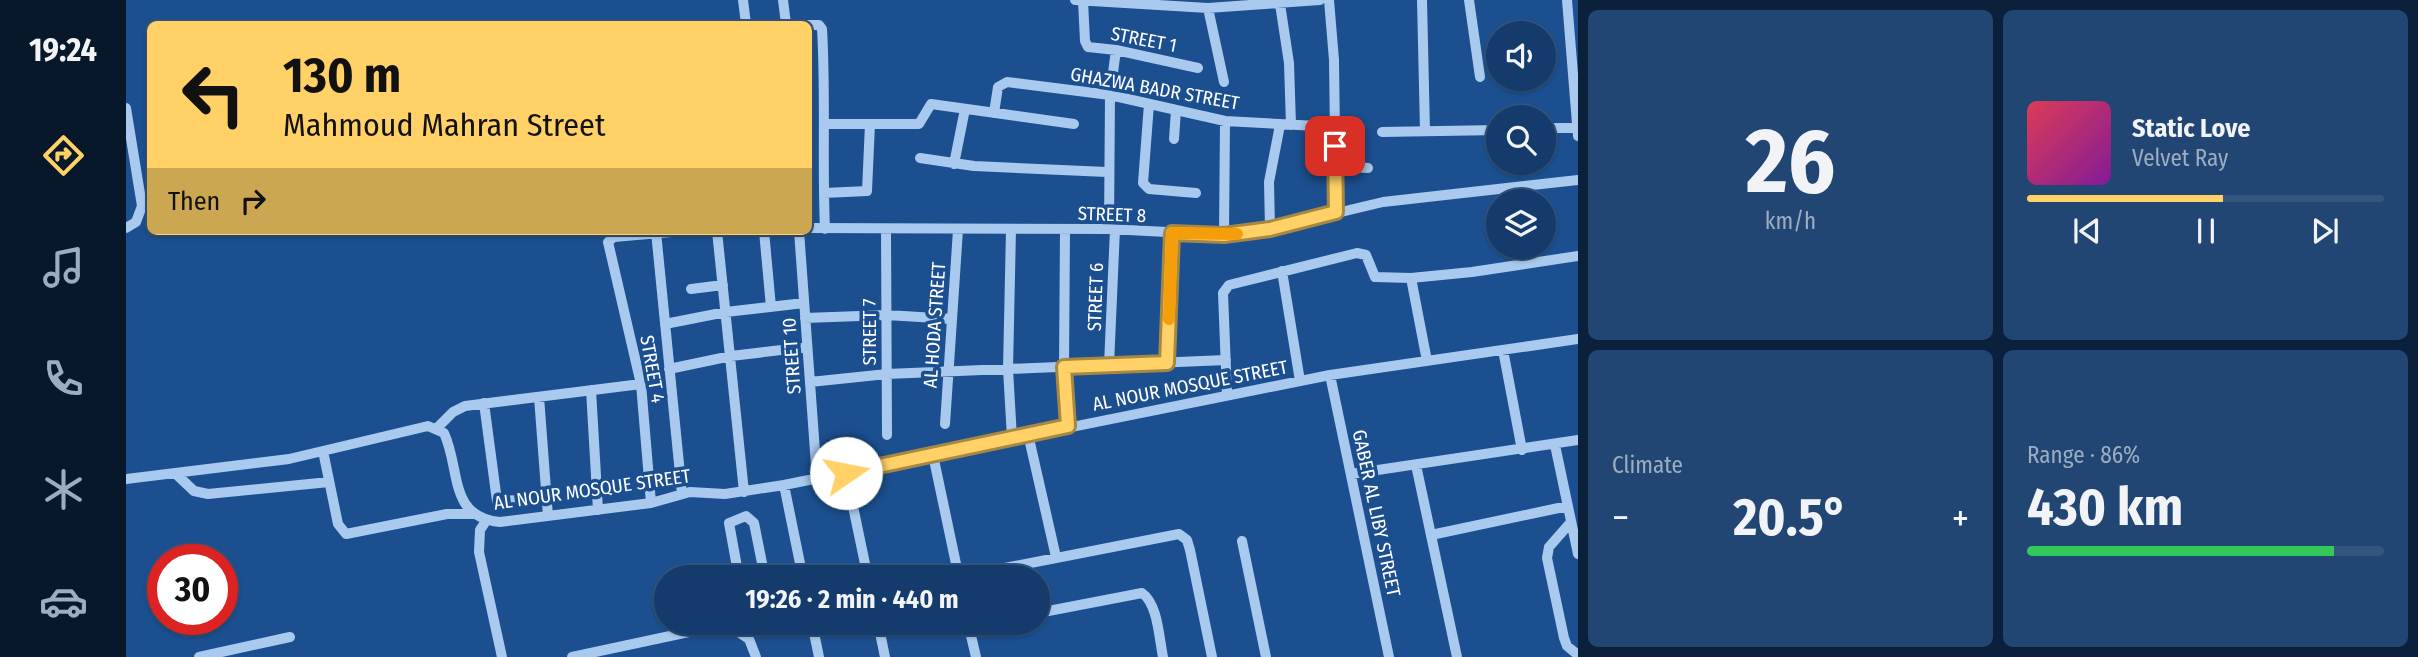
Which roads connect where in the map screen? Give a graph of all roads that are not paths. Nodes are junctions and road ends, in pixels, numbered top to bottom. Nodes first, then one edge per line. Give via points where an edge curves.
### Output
1 (743, 0) edge
2 (783, 0) edge
3 (1076, 0) edge
4 (1320, 0) edge
5 (1329, 0) edge
6 (1422, 0) edge
7 (1469, 0) edge
8 (1567, 0) edge
9 (1083, 1) edge
10 (1253, 3) edge
11 (1280, 4) junction
12 (1209, 8) junction
13 (746, 21) edge
14 (786, 21) edge
15 (812, 24) edge
16 (1116, 50) junction
17 (1198, 68) dead end
18 (1480, 77) dead end
19 (1224, 82) dead end
20 (1110, 95) junction
21 (1149, 104) junction
22 (126, 108) edge
23 (965, 109) junction
24 (1176, 110) junction
25 (994, 113) junction
26 (1225, 121) junction
27 (824, 124) junction
28 (870, 124) junction
29 (1074, 124) dead end
30 (1285, 125) junction
31 (1335, 127) junction
32 (1556, 128) edge
33 (1577, 128) edge
34 (1486, 130) edge
35 (1425, 131) junction
36 (1382, 132) dead end
37 (1578, 136) edge
38 (1174, 139) dead end
39 (920, 158) dead end
40 (954, 164) junction
41 (1336, 166) junction
42 (1368, 168) dead end
43 (1107, 172) junction
44 (1578, 180) edge
45 (824, 193) junction
46 (1196, 193) dead end
47 (1336, 212) junction
48 (126, 228) edge
49 (812, 228) edge
50 (825, 229) junction
51 (886, 229) junction
52 (1011, 229) junction
53 (1112, 229) junction
54 (1270, 229) junction
55 (958, 230) junction
56 (1065, 230) junction
57 (1172, 233) junction
58 (621, 235) edge
59 (656, 235) edge
60 (717, 235) edge
61 (764, 235) edge
62 (799, 235) edge
63 (1224, 235) junction
64 (1578, 256) edge
65 (1282, 271) junction
66 (1411, 278) junction
67 (723, 285) junction
68 (691, 289) dead end
69 (804, 303) junction
70 (771, 307) junction
71 (726, 312) junction
72 (887, 315) junction
73 (805, 318) junction
74 (952, 319) junction
75 (665, 324) junction
76 (1578, 338) edge
77 (807, 347) junction
78 (1503, 350) junction
79 (732, 356) junction
80 (1226, 360) junction
81 (1426, 361) junction
82 (1167, 363) junction
83 (1109, 365) junction
84 (1064, 367) junction
85 (670, 369) junction
86 (1008, 369) junction
87 (948, 372) junction
88 (887, 374) junction
89 (1331, 375) junction
90 (1300, 381) junction
91 (810, 382) junction
92 (641, 384) junction
93 (591, 390) junction
94 (1227, 395) junction
95 (538, 397) junction
96 (484, 403) junction
97 (945, 424) dead end
98 (1068, 426) junction
99 (437, 428) junction
100 (1028, 434) junction
101 (887, 435) dead end
102 (1012, 438) junction
103 (1578, 440) edge
104 (1555, 445) junction
105 (1522, 450) junction
106 (323, 451) junction
107 (933, 455) junction
108 (1416, 465) junction
109 (846, 473) junction
110 (176, 474) junction
111 (1351, 474) junction
112 (817, 479) junction
113 (126, 480) edge
114 (329, 482) junction
115 (784, 485) junction
116 (744, 492) junction
117 (682, 494) junction
118 (546, 499) junction
119 (651, 503) junction
120 (1568, 506) junction
121 (598, 510) junction
122 (473, 514) junction
123 (548, 516) junction
124 (486, 521) junction
125 (1571, 522) junction
126 (1431, 535) junction
127 (1241, 541) dead end
128 (1578, 554) edge
129 (1056, 557) junction
130 (737, 565) edge
131 (762, 565) edge
132 (800, 565) edge
133 (865, 565) edge
134 (956, 565) edge
135 (1017, 565) edge
136 (1050, 611) edge
137 (674, 635) edge
138 (744, 635) edge
139 (815, 635) edge
140 (880, 635) edge
141 (971, 635) edge
142 (290, 637) dead end
143 (1578, 655) edge
144 (199, 657) edge
145 (502, 657) edge
146 (572, 657) edge
147 (756, 657) edge
148 (820, 657) edge
149 (885, 657) edge
150 (975, 657) edge
151 (1163, 657) edge
152 (1212, 657) edge
153 (1266, 657) edge
154 (1389, 657) edge
155 (1457, 657) edge

1 - 13 street
2 - 14 street
3 - 9 street
4 - 11 street
5 - 31 street
6 - 35 street
7 - 18 street
8 - 33 street
9 - 12 street
9 - 16 street, STREET 1 via 1086,44 1092,49
10 - 11 street
10 - 12 street
11 - 30 street via 1289,63
12 - 19 street
15 - 27 street via 822,29
16 - 17 street, STREET 1
16 - 20 street, STREET 6
20 - 21 street, GHAZWA BADR STREET
20 - 25 street, GHAZWA BADR STREET via 1003,82
20 - 43 street, STREET 6
21 - 24 street, GHAZWA BADR STREET
21 - 46 street via 1143,183 1149,189
22 - 48 street via 142,206 136,222
23 - 25 street
23 - 28 street via 931,104 919,124
23 - 40 street
24 - 26 street, GHAZWA BADR STREET
24 - 38 street
25 - 29 street
26 - 30 street, GHAZWA BADR STREET
26 - 63 street
27 - 28 street
27 - 45 street
28 - 45 street via 867,191
30 - 31 street, GHAZWA BADR STREET
30 - 54 street via 1269,182
31 - 41 street
32 - 33 street
33 - 37 street
34 - 35 street
35 - 36 street
39 - 40 street
40 - 43 street
41 - 42 street
41 - 47 street
43 - 53 street, STREET 6
44 - 47 street, STREET 8 via 1382,202
45 - 50 street
47 - 54 street, STREET 8
49 - 50 street, STREET 8
50 - 51 street, STREET 8
51 - 55 street, STREET 8
51 - 72 street, STREET 7
52 - 55 street, STREET 8
52 - 56 street, STREET 8
52 - 86 street
53 - 56 street, STREET 8
53 - 57 street, STREET 8
53 - 83 street, STREET 6
54 - 63 street, STREET 8
55 - 74 street, AL HODA STREET
56 - 84 street
57 - 63 street, STREET 8
57 - 82 street
58 - 92 street, STREET 4 via 608,242
59 - 75 street
60 - 67 street
61 - 70 street, STREET 10
62 - 69 street, STREET 10
64 - 66 street
65 - 66 street via 1362,253 1375,277
65 - 80 street via 1223,290
65 - 90 street
66 - 81 street
67 - 68 street
67 - 71 street
69 - 70 street
69 - 73 street, STREET 10
70 - 71 street
71 - 75 street
71 - 79 street
72 - 73 street
72 - 74 street
72 - 88 street, STREET 7
73 - 77 street, STREET 10
74 - 87 street, AL HODA STREET
75 - 85 street
76 - 78 street, AL NOUR MOSQUE STREET
77 - 79 street
77 - 91 street, STREET 10
78 - 81 street, AL NOUR MOSQUE STREET
78 - 105 street
79 - 85 street
79 - 116 street
80 - 82 street, AL NOUR MOSQUE STREET
80 - 94 street
81 - 89 street, AL NOUR MOSQUE STREET
82 - 83 street, AL NOUR MOSQUE STREET
83 - 84 street, AL NOUR MOSQUE STREET
84 - 86 street, AL NOUR MOSQUE STREET
84 - 98 street
85 - 117 street
86 - 87 street, AL NOUR MOSQUE STREET
86 - 102 street
87 - 88 street, AL NOUR MOSQUE STREET
87 - 97 street, AL HODA STREET
88 - 91 street, AL NOUR MOSQUE STREET
88 - 101 street, STREET 7
89 - 90 street, AL NOUR MOSQUE STREET
89 - 111 street, GABER AL LIBY STREET
90 - 94 street, AL NOUR MOSQUE STREET
91 - 112 street, STREET 10
92 - 93 street
92 - 119 street, STREET 4
93 - 95 street
93 - 121 street
94 - 98 street, AL NOUR MOSQUE STREET
95 - 96 street
95 - 118 street
96 - 99 street via 458,408
96 - 118 street via 497,501
98 - 100 street, AL NOUR MOSQUE STREET
99 - 106 street via 428,426
99 - 122 street, AL NOUR MOSQUE STREET via 448,442 461,496
100 - 102 street, AL NOUR MOSQUE STREET
100 - 129 street
102 - 107 street, AL NOUR MOSQUE STREET
103 - 104 street
104 - 105 street
104 - 120 street
105 - 108 street
106 - 110 street
106 - 114 street
107 - 109 street, AL NOUR MOSQUE STREET
107 - 134 street
108 - 111 street
108 - 126 street
109 - 112 street, AL NOUR MOSQUE STREET
109 - 133 street
110 - 113 street
110 - 114 street via 194,491 208,494
111 - 154 street, GABER AL LIBY STREET
112 - 115 street, AL NOUR MOSQUE STREET
114 - 122 street via 338,524 346,534 447,514
115 - 116 street, AL NOUR MOSQUE STREET
115 - 132 street
116 - 117 street, AL NOUR MOSQUE STREET
117 - 119 street, AL NOUR MOSQUE STREET
118 - 123 street
119 - 121 street, AL NOUR MOSQUE STREET
120 - 125 street
120 - 126 street
121 - 123 street, AL NOUR MOSQUE STREET
122 - 124 street, AL NOUR MOSQUE STREET
123 - 124 street, AL NOUR MOSQUE STREET
124 - 145 street via 480,530 479,552
125 - 128 street
125 - 143 street via 1549,547 1547,558 1564,638
126 - 155 street
127 - 153 street
129 - 135 street
129 - 152 street via 1179,534 1190,550
130 - 131 street via 729,523 746,516 754,523
136 - 151 street via 1142,593 1149,598
137 - 146 street
138 - 147 street
139 - 148 street
140 - 149 street
141 - 150 street
142 - 144 street

